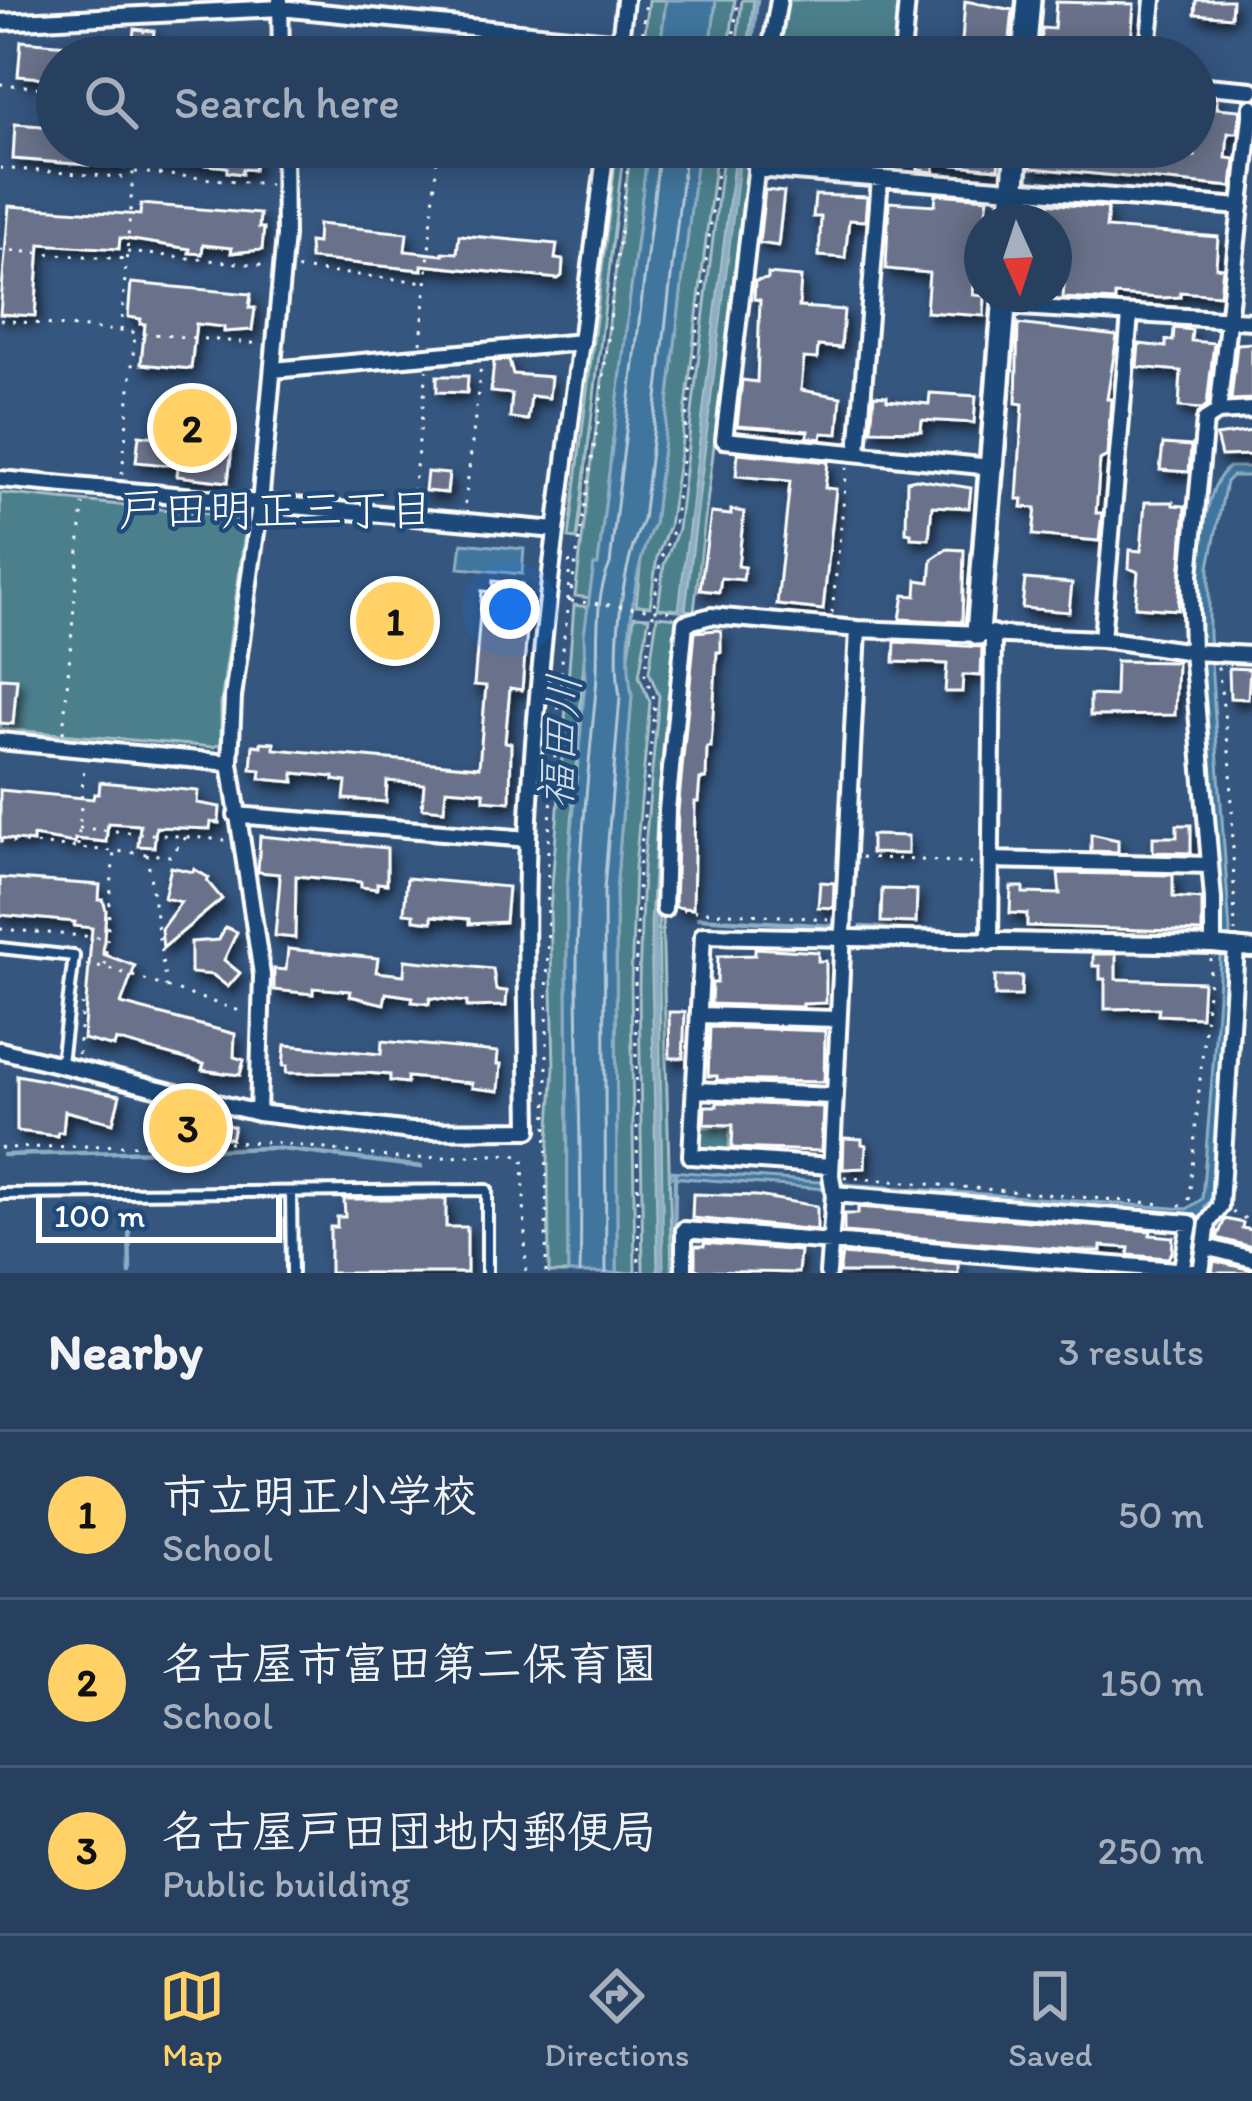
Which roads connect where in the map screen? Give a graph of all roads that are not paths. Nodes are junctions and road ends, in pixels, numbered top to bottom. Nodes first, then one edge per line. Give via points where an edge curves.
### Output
1 (625, 0) edge
2 (779, 0) edge
3 (907, 0) edge
4 (1029, 0) edge
5 (1153, 0) edge
6 (280, 4) edge
7 (0, 22) edge
8 (281, 36) edge
9 (521, 36) edge
10 (621, 36) edge
11 (773, 36) edge
12 (904, 36) edge
13 (1026, 36) edge
14 (1150, 36) edge
15 (1216, 87) edge
16 (1252, 90) edge
17 (1252, 107) edge
18 (1250, 147) edge
19 (284, 168) edge
20 (603, 168) edge
21 (1016, 168) edge
22 (756, 169) joint
23 (880, 179) junction
24 (1014, 189) junction
25 (1013, 204) edge
26 (1241, 207) junction
27 (1245, 237) edge
28 (1072, 308) edge
29 (1004, 312) edge
30 (1130, 315) junction
31 (1252, 321) edge
32 (1229, 322) junction
33 (582, 342) junction
34 (273, 370) junction
35 (1252, 410) edge
36 (1218, 412) junction
37 (853, 451) junction
38 (991, 467) junction
39 (0, 479) edge
40 (260, 504) junction
41 (556, 530) junction
42 (858, 629) junction
43 (986, 633) junction
44 (1102, 639) junction
45 (1192, 652) junction
46 (1252, 655) edge
47 (0, 741) edge
48 (230, 763) junction
49 (236, 815) junction
50 (528, 839) junction
51 (991, 862) junction
52 (1210, 865) junction
53 (664, 909) road end
54 (841, 940) junction
55 (990, 942) junction
56 (1213, 945) junction
57 (0, 948) edge
58 (1244, 948) edge
59 (699, 1015) junction
60 (836, 1019) junction
61 (0, 1051) edge
62 (61, 1063) junction
63 (695, 1090) junction
64 (833, 1096) junction
65 (258, 1113) junction
66 (832, 1181) junction
67 (292, 1192) junction
68 (0, 1193) edge
69 (1190, 1223) junction
70 (1208, 1223) junction
71 (830, 1242) junction
72 (1206, 1247) junction
73 (1252, 1258) edge
74 (1181, 1272) edge
75 (292, 1273) edge
76 (487, 1273) edge
77 (684, 1273) edge
78 (828, 1273) edge
79 (1201, 1273) edge

1 - 10 street
2 - 11 street
3 - 12 street
4 - 13 street
5 - 14 street
6 - 7 street
6 - 8 street
6 - 9 street
15 - 16 street
17 - 18 street
18 - 26 street
19 - 34 street
20 - 33 street
21 - 24 street
22 - 23 street
22 - 37 street via 724,440
23 - 24 street
23 - 37 street
24 - 25 street
24 - 26 street
26 - 27 street
27 - 32 street
28 - 30 street
29 - 38 street
30 - 32 street
30 - 44 street
31 - 32 street
32 - 36 street
33 - 34 street
33 - 41 street
34 - 40 street
35 - 36 street
36 - 45 street via 1205,420 1190,575
37 - 38 street
38 - 43 street
39 - 40 street
40 - 41 street
40 - 48 street
41 - 50 street
42 - 43 street
42 - 53 street via 710,616 685,623
42 - 54 street
43 - 44 street
43 - 51 street
44 - 45 street
45 - 46 street
45 - 52 street
47 - 48 street
48 - 49 street
49 - 50 street
49 - 65 street via 262,975
50 - 65 street via 529,1130 406,1130
51 - 52 street
51 - 55 street
52 - 56 street
54 - 55 street
54 - 59 street via 703,935
54 - 60 street
55 - 56 street
56 - 58 street
57 - 62 lane via 74,956
58 - 70 street via 1220,1206
59 - 60 street
59 - 63 street
60 - 64 street
61 - 62 street
62 - 65 street
63 - 64 street
63 - 66 street via 691,1156
64 - 66 street
66 - 69 street
66 - 71 street
67 - 68 lane
67 - 75 lane
67 - 76 lane via 487,1190
69 - 70 street
69 - 74 street
70 - 72 street
71 - 74 street
71 - 77 street via 684,1230
71 - 78 street
72 - 73 street
72 - 79 street
74 - 79 street

